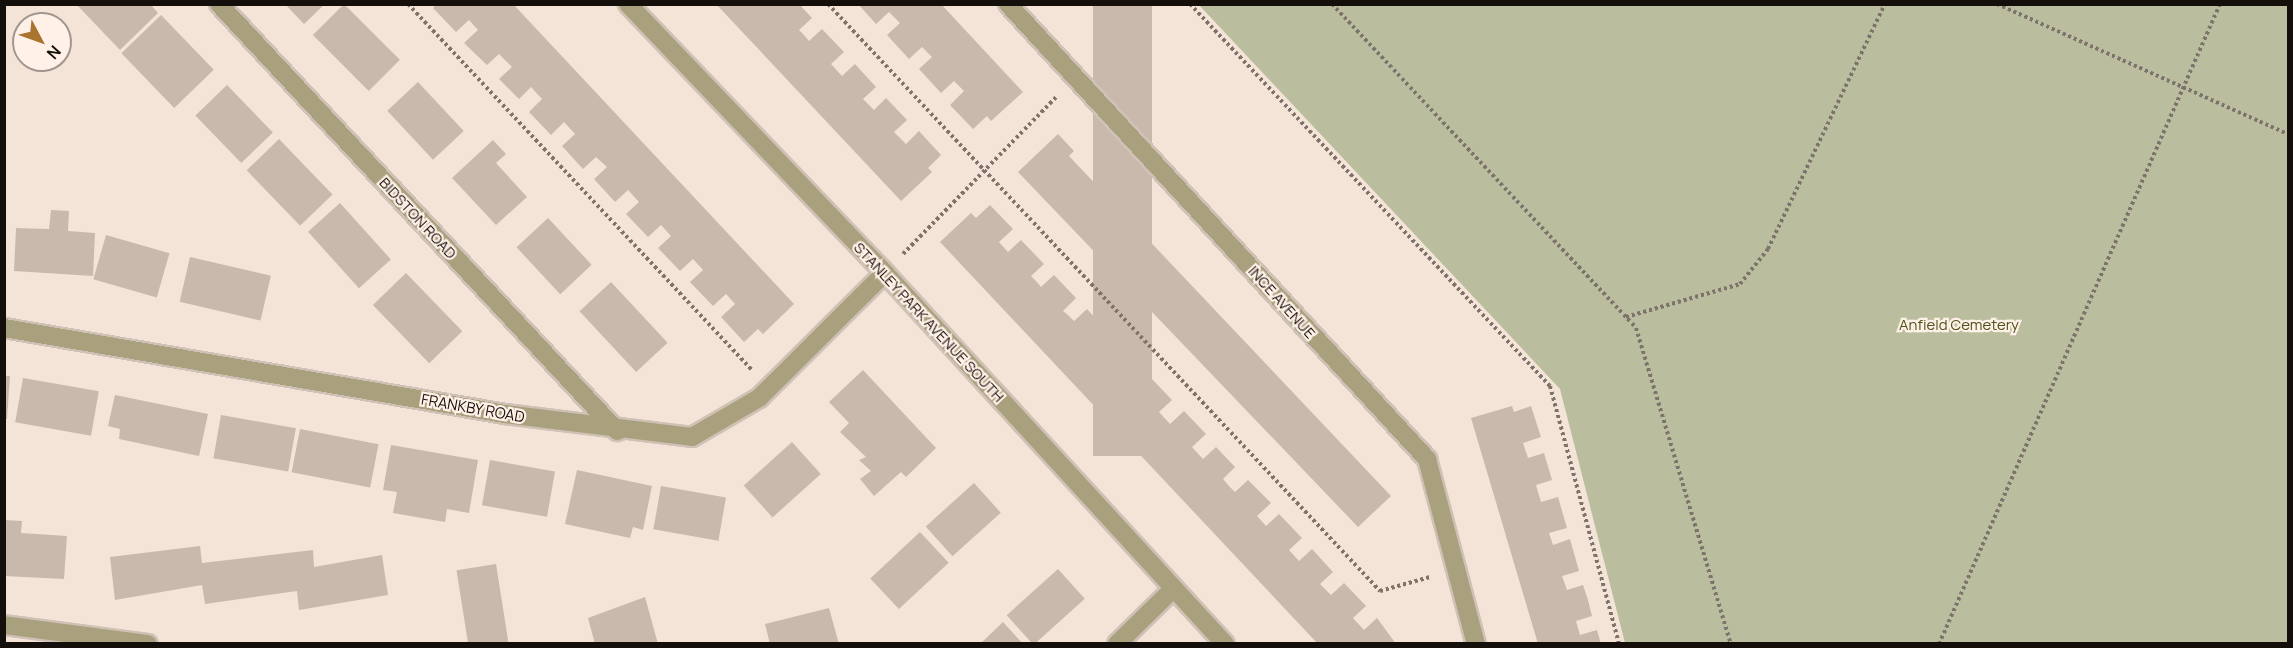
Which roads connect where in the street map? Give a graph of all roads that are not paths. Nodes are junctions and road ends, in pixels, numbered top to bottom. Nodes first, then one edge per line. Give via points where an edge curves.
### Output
1 (219, 4) edge
2 (628, 4) edge
3 (1008, 4) edge
4 (885, 273) junction
5 (4, 328) edge
6 (617, 431) junction
7 (1173, 589) junction
8 (4, 625) edge
9 (148, 644) edge
10 (1117, 644) edge
11 (1225, 644) edge
12 (1476, 644) edge

1 - 6 street, BIDSTON ROAD
2 - 4 street, STANLEY PARK AVENUE SOUTH
3 - 12 street, INCE AVENUE via 1426,459
4 - 6 street, FRANKBY ROAD via 769,388 692,437
4 - 7 street, STANLEY PARK AVENUE SOUTH
5 - 6 street, FRANKBY ROAD
7 - 10 street
7 - 11 street, STANLEY PARK AVENUE SOUTH
8 - 9 street

